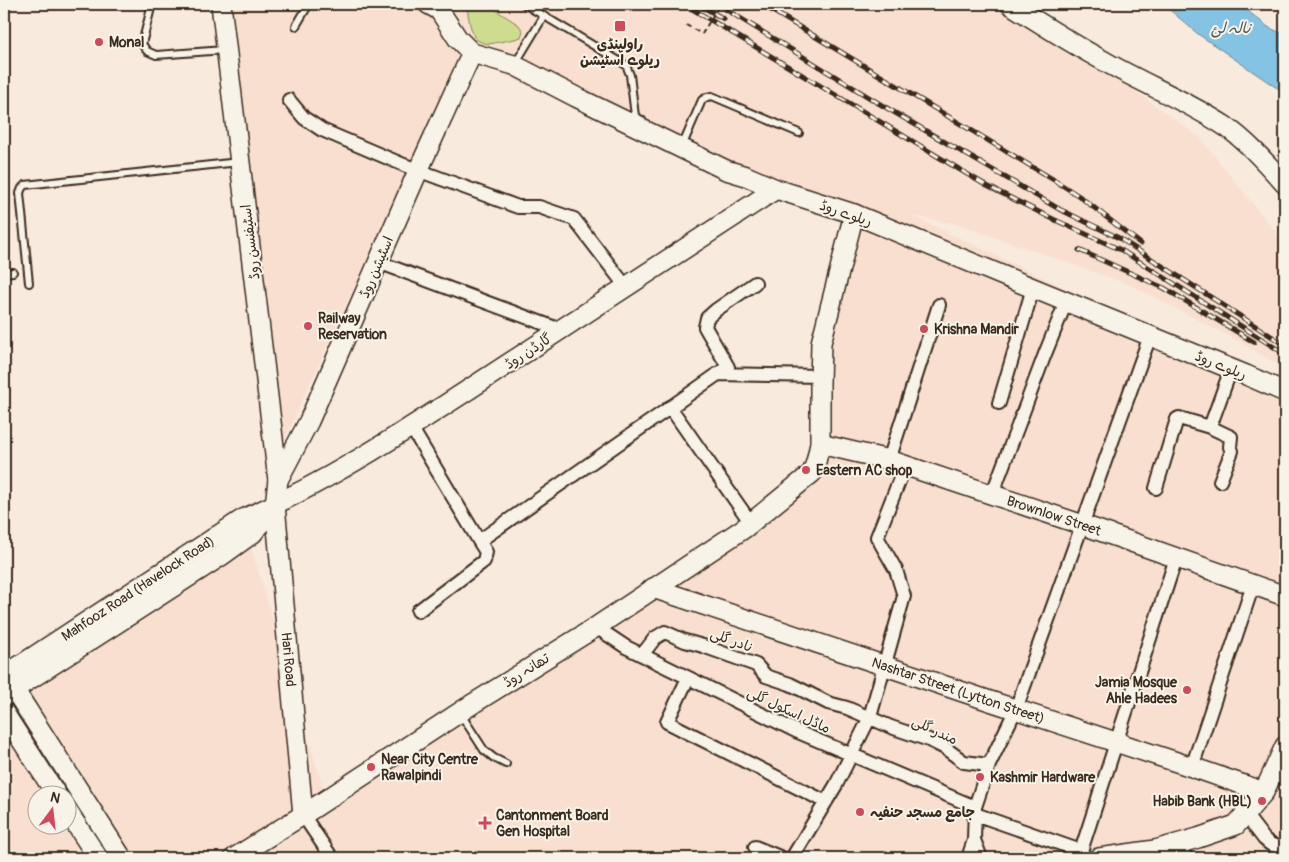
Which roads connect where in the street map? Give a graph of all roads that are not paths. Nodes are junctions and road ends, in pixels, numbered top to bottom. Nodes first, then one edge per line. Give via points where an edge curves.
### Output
1 (152, 4) edge
2 (221, 4) edge
3 (309, 4) edge
4 (524, 4) edge
5 (1010, 4) edge
6 (437, 6) edge
7 (544, 16) junction
8 (296, 26) dead end
9 (227, 50) junction
10 (472, 53) junction
11 (514, 65) junction
12 (289, 100) dead end
13 (650, 124) dead end
14 (664, 132) dead end
15 (799, 133) dead end
16 (684, 142) junction
17 (240, 162) junction
18 (418, 171) junction
19 (746, 176) junction
20 (1285, 184) edge
21 (776, 190) junction
22 (854, 214) junction
23 (378, 262) junction
24 (13, 272) dead end
25 (4, 273) edge
26 (29, 282) dead end
27 (755, 283) dead end
28 (627, 288) junction
29 (1033, 288) junction
30 (1066, 302) junction
31 (939, 305) dead end
32 (561, 330) junction
33 (1150, 336) junction
34 (1231, 368) junction
35 (717, 374) junction
36 (820, 376) junction
37 (1285, 392) edge
38 (999, 402) dead end
39 (670, 407) junction
40 (411, 427) junction
41 (1210, 427) junction
42 (820, 444) junction
43 (897, 463) junction
44 (278, 480) junction
45 (1220, 481) dead end
46 (1156, 488) dead end
47 (992, 495) junction
48 (276, 505) junction
49 (751, 523) junction
50 (1083, 525) junction
51 (479, 541) junction
52 (1176, 558) junction
53 (1253, 585) junction
54 (653, 588) junction
55 (1285, 596) edge
56 (418, 610) dead end
57 (596, 627) junction
58 (642, 655) junction
59 (885, 666) junction
60 (688, 678) junction
61 (7, 684) edge
62 (1016, 709) junction
63 (459, 712) junction
64 (4, 713) edge
65 (870, 717) junction
66 (1116, 742) junction
67 (1285, 746) edge
68 (852, 755) junction
69 (506, 764) dead end
70 (989, 765) junction
71 (1192, 766) junction
72 (50, 784) edge
73 (1264, 792) junction
74 (826, 802) junction
75 (975, 810) junction
76 (1245, 814) junction
77 (302, 815) junction
78 (78, 827) edge
79 (974, 840) junction
80 (1172, 845) junction
81 (756, 847) dead end
82 (1285, 850) edge
83 (1083, 854) edge
84 (98, 858) edge
85 (122, 858) edge
86 (234, 858) edge
87 (332, 858) edge
88 (782, 858) edge
89 (792, 858) edge
90 (968, 858) edge
91 (981, 858) edge
92 (1099, 858) edge
93 (1187, 858) edge

1 - 9 lane via 142,44 147,51 156,55
2 - 9 street, اسٹیفنسن روڈ
3 - 8 lane
4 - 7 lane
5 - 20 street via 1104,62 1226,127 1252,148
6 - 10 street via 458,39
7 - 11 lane
7 - 13 lane via 626,65 635,116
9 - 17 street, اسٹیفنسن روڈ
10 - 11 street, ریلوے روڈ
10 - 18 street, اسٹیشن روڈ
11 - 19 street, ریلوے روڈ via 726,170
12 - 18 street via 304,118 322,130
14 - 16 lane
15 - 16 lane via 712,96 702,100
16 - 19 lane
17 - 26 lane via 25,185 20,193
17 - 44 street, اسٹیفنسن روڈ
18 - 23 street, اسٹیشن روڈ
18 - 28 street via 518,207 539,207 574,218
19 - 21 street, ریلوے روڈ
21 - 22 street, ریلوے روڈ
21 - 28 street, گارڈن روڈ
22 - 29 street, ریلوے روڈ
22 - 36 street via 821,343
23 - 32 street
23 - 44 street, اسٹیشن روڈ via 309,421
24 - 25 lane
27 - 35 street via 707,318 705,327 728,366
28 - 32 street, گارڈن روڈ
29 - 30 street, ریلوے روڈ
29 - 38 street
30 - 33 street, ریلوے روڈ
30 - 47 street
31 - 43 street
32 - 40 street, گارڈن روڈ
33 - 34 street, ریلوے روڈ
33 - 50 street
34 - 37 street, ریلوے روڈ
34 - 41 street
35 - 36 street
35 - 39 street
36 - 42 street
39 - 49 street
39 - 51 street
40 - 48 street, گارڈن روڈ
40 - 51 street
41 - 45 street via 1231,437 1232,451
41 - 46 street via 1177,419
42 - 43 street, Brownlow Street
42 - 49 street, تھانہ روڈ via 812,473
43 - 47 street, Brownlow Street
43 - 59 street via 877,537 896,570 904,596
44 - 48 street, Hari Road
47 - 50 street, Brownlow Street
48 - 61 street, Mahfooz Road (Havelock Road) via 243,519
48 - 61 street, Mahfooz Road (Havelock Road) via 253,533 221,556
48 - 77 street, Hari Road
49 - 54 street, تھانہ روڈ
50 - 52 street, Brownlow Street
50 - 62 street
51 - 56 street via 486,552 484,561
52 - 53 street, Brownlow Street
52 - 66 street
53 - 55 street, Brownlow Street
53 - 71 street
54 - 57 street, تھانہ روڈ
54 - 59 street, Nashtar Street (Lytton Street)
57 - 58 street, ماڈل اسکول گلی
57 - 63 street, تھانہ روڈ
58 - 60 street, ماڈل اسکول گلی
58 - 65 street, نادر گلی via 655,638 665,632 756,665 766,676
59 - 62 street, Nashtar Street (Lytton Street)
59 - 65 street
60 - 68 street, ماڈل اسکول گلی
60 - 74 street via 667,722
61 - 85 street
62 - 66 street, Nashtar Street (Lytton Street)
62 - 70 street
63 - 69 lane via 484,750
63 - 77 street, تھانہ روڈ
64 - 72 street
65 - 68 street
65 - 70 street, مندر گلی via 937,744 964,762
66 - 71 street, Nashtar Street (Lytton Street)
66 - 83 street
67 - 73 street
68 - 74 street
68 - 75 street, ماڈل اسکول گلی
70 - 75 street
71 - 73 street, Nashtar Street (Lytton Street)
73 - 76 street
74 - 89 street
75 - 79 street
75 - 83 street, ماڈل اسکول گلی
76 - 80 street via 1236,825
76 - 82 street via 1270,844
77 - 86 street, تھانہ روڈ
77 - 87 street
78 - 84 street
79 - 90 street
79 - 91 street
80 - 92 street
80 - 93 street
81 - 88 street

